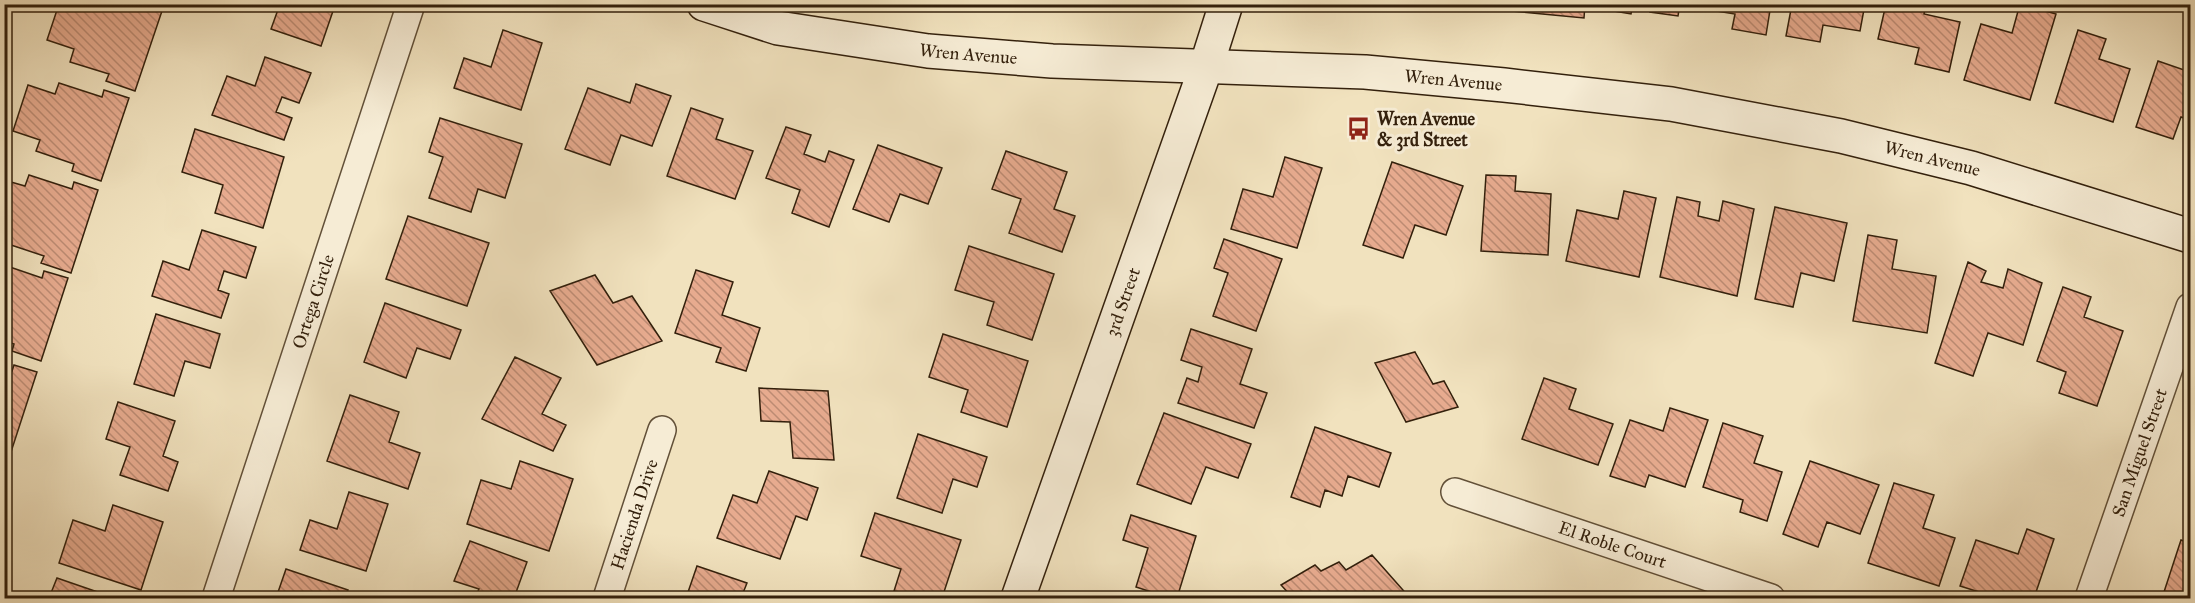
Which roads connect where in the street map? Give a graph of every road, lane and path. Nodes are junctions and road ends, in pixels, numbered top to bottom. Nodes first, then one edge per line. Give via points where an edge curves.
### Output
1 (411, 4) edge
2 (704, 4) edge
3 (1226, 4) edge
4 (1206, 67) junction
5 (2190, 236) edge
6 (2190, 307) edge
7 (662, 430) dead end
8 (1455, 492) dead end
9 (216, 598) edge
10 (607, 598) edge
11 (1018, 598) edge
12 (1771, 598) edge
13 (2089, 598) edge

1 - 9 street, Ortega Circle
2 - 4 street, Wren Avenue via 778,28 928,51 1052,62
3 - 4 street, 3rd Street
4 - 5 street, Wren Avenue via 1365,72 1671,104 1841,136 1971,168
4 - 11 street, 3rd Street
6 - 13 street, San Miguel Street
7 - 10 street, Hacienda Drive
8 - 12 street, El Roble Court

